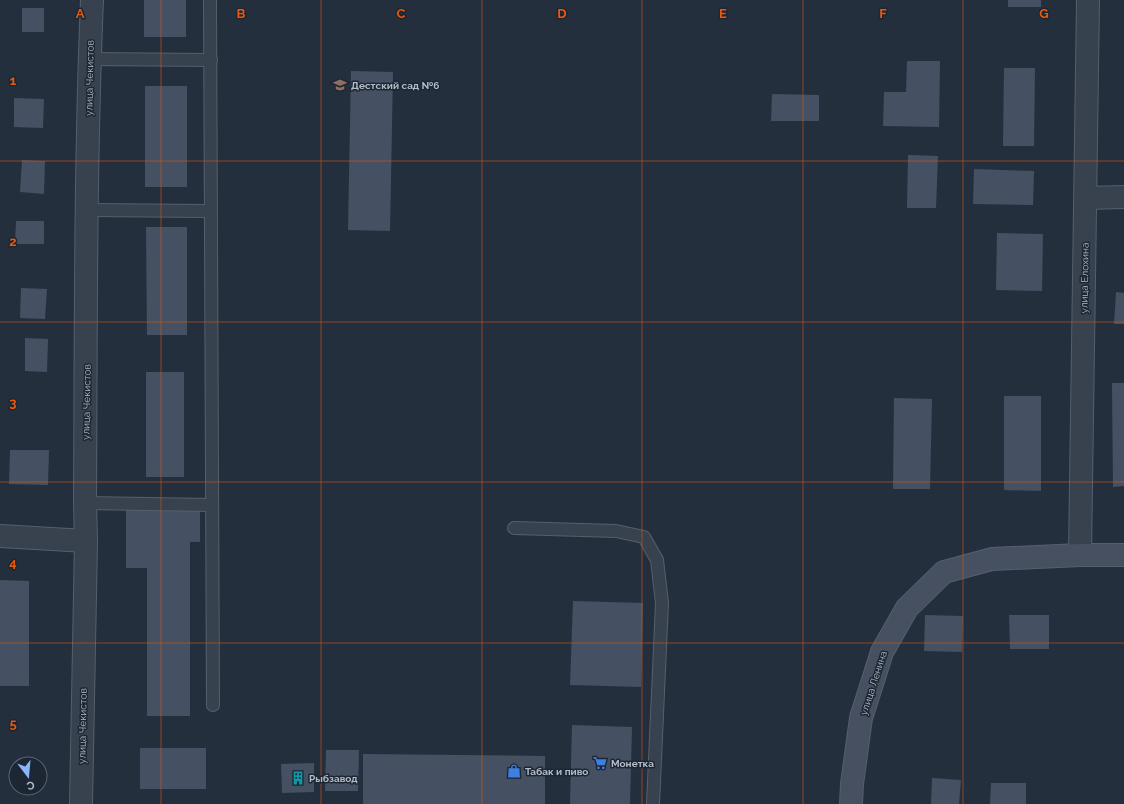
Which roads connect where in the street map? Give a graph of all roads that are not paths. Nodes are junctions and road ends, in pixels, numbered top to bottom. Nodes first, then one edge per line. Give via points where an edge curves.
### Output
1 (92, 0) edge
2 (210, 0) edge
3 (1088, 0) edge
4 (89, 59) junction
5 (211, 60) junction
6 (1124, 197) edge
7 (1086, 198) junction
8 (88, 210) junction
9 (210, 211) junction
10 (85, 504) junction
11 (212, 505) junction
12 (514, 528) dead end
13 (0, 536) edge
14 (86, 542) junction
15 (1080, 555) junction
16 (1124, 555) edge
17 (213, 705) dead end
18 (80, 804) edge
19 (653, 804) edge
20 (851, 804) edge

1 - 4 street, улица Чекистов
2 - 5 lane
3 - 7 street, улица Елохина
4 - 5 lane
4 - 8 street, улица Чекистов
5 - 9 lane
6 - 7 street
7 - 15 street, улица Елохина
8 - 9 lane
8 - 10 street, улица Чекистов
9 - 11 lane
10 - 11 lane
10 - 14 street, улица Чекистов
11 - 17 lane
12 - 19 lane via 616,531 644,536 657,560 662,602
13 - 14 street
14 - 18 street, улица Чекистов
15 - 16 street, улица Ленина
15 - 20 street, улица Ленина via 992,559 944,572 907,608 882,652 861,718

